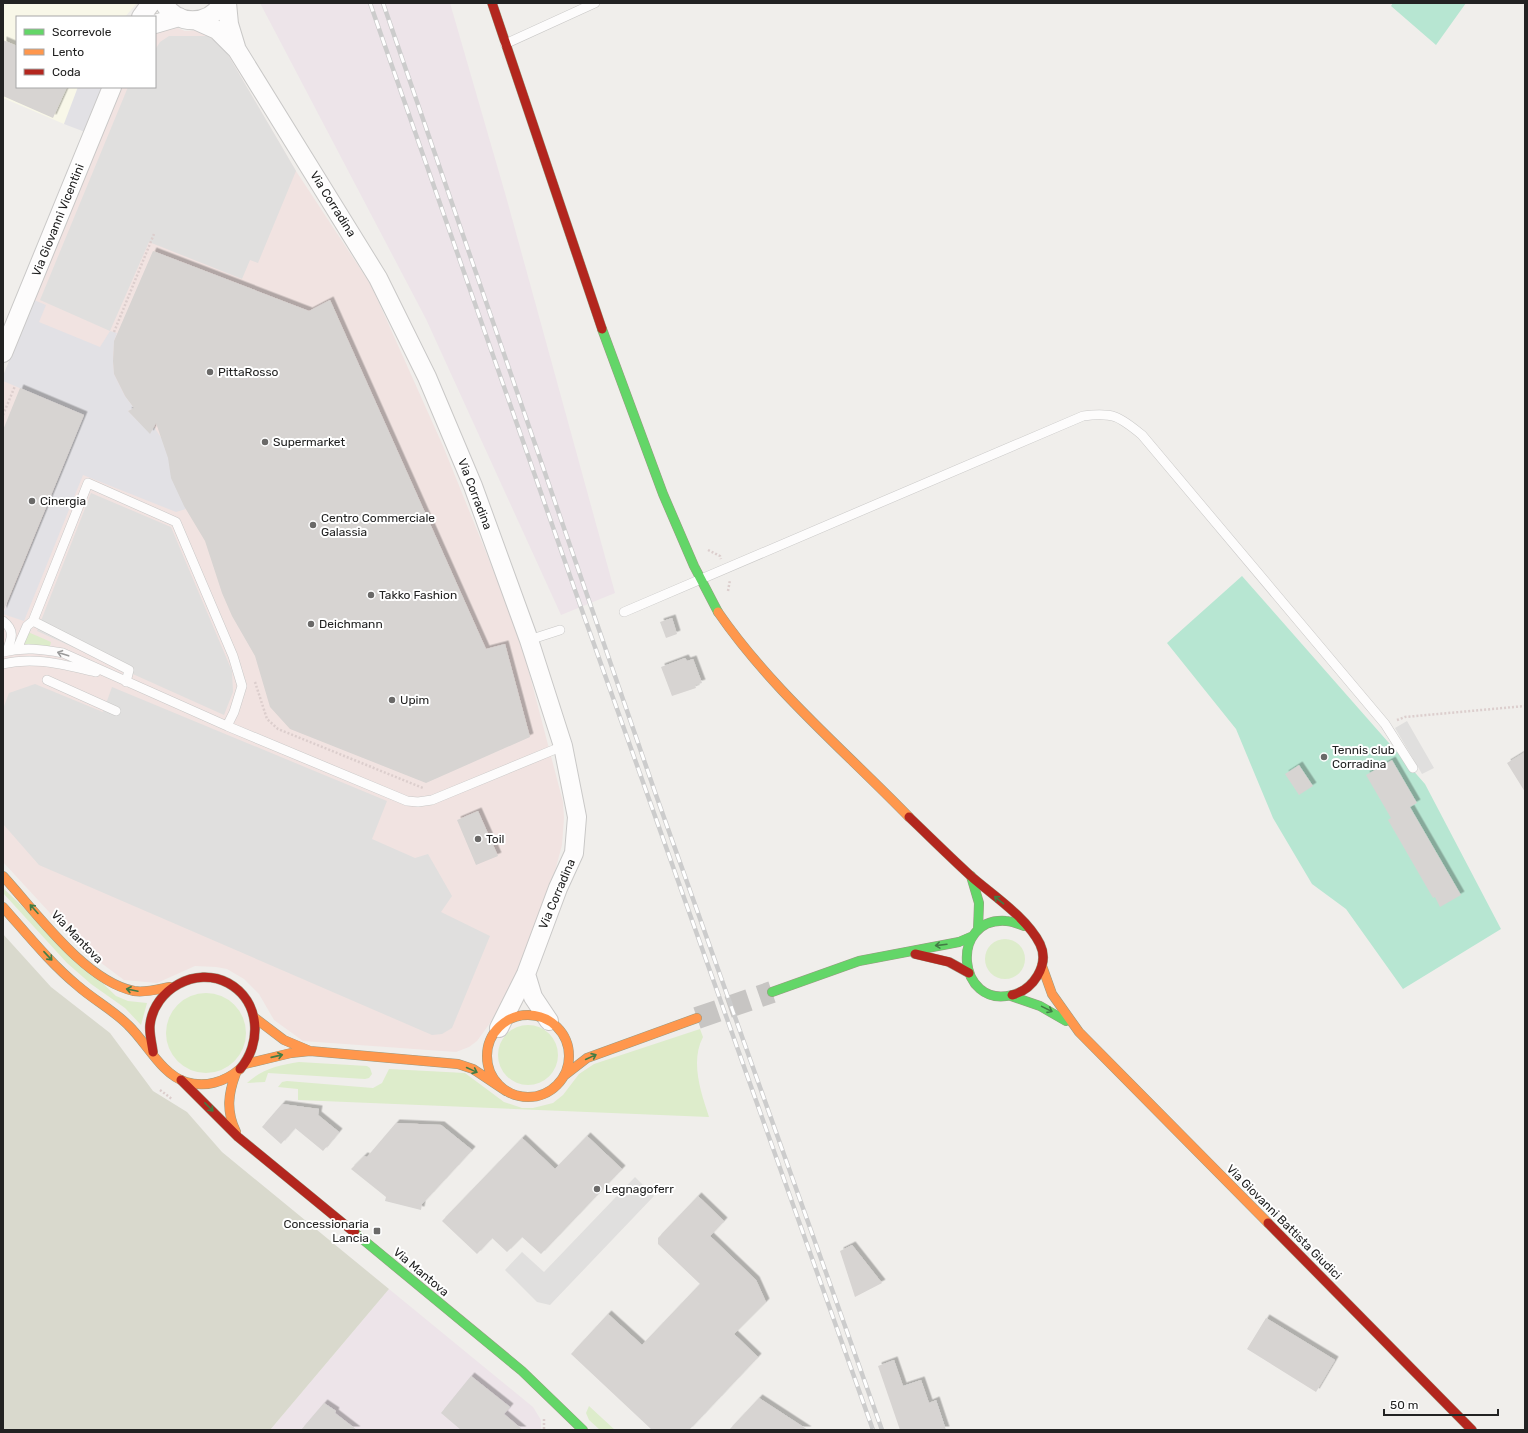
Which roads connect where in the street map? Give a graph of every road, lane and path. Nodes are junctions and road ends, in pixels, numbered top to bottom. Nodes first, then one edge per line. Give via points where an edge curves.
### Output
1 (151, 3) edge
2 (164, 3) edge
3 (222, 3) edge
4 (227, 3) edge
5 (492, 3) edge
6 (595, 3) edge
7 (142, 16) edge
8 (179, 17) junction
9 (197, 21) junction
10 (156, 24) edge
11 (505, 44) junction
12 (237, 50) junction
13 (112, 88) edge
14 (154, 234) dead end
15 (114, 332) dead end
16 (3, 353) edge
17 (15, 386) dead end
18 (3, 416) edge
19 (706, 549) dead end
20 (725, 568) junction
21 (700, 580) junction
22 (727, 596) dead end
23 (624, 612) dead end
24 (3, 621) edge
25 (33, 621) junction
26 (560, 630) dead end
27 (529, 640) junction
28 (17, 649) junction
29 (5, 651) edge
30 (3, 664) edge
31 (111, 676) junction
32 (47, 680) dead end
33 (254, 680) dead end
34 (126, 682) junction
35 (1525, 706) edge
36 (116, 711) dead end
37 (1385, 724) junction
38 (227, 726) junction
39 (563, 746) junction
40 (1413, 768) dead end
41 (428, 790) dead end
42 (3, 876) edge
43 (971, 876) junction
44 (3, 907) edge
45 (1024, 926) junction
46 (976, 933) junction
47 (909, 952) junction
48 (1042, 966) junction
49 (969, 973) junction
50 (526, 974) junction
51 (170, 987) junction
52 (772, 992) tunnel mouth
53 (1011, 996) junction
54 (254, 1018) junction
55 (697, 1018) tunnel mouth
56 (556, 1027) junction
57 (1079, 1032) junction
58 (495, 1034) junction
59 (578, 1043) dead end
60 (621, 1044) junction
61 (480, 1046) dead end
62 (596, 1046) dead end
63 (310, 1051) junction
64 (153, 1052) junction
65 (464, 1054) dead end
66 (435, 1061) junction
67 (245, 1064) junction
68 (236, 1073) junction
69 (565, 1075) junction
70 (181, 1080) junction
71 (506, 1091) junction
72 (238, 1136) junction
73 (565, 1412) junction
74 (561, 1425) dead end
75 (583, 1430) edge
76 (1472, 1430) edge

1 - 7 street
2 - 8 street
3 - 9 street via 218,11
4 - 12 street, Via Corradina via 229,24
5 - 11 main road, Via Giovanni Battista Giudici
6 - 11 lane
8 - 9 street
8 - 10 street
9 - 12 street, Via Corradina via 217,30
11 - 21 main road, Via Giovanni Battista Giudici via 649,462
12 - 27 street, Via Corradina via 378,278 427,377 451,430
13 - 16 street, Via Giovanni Vicentini
14 - 15 path
17 - 18 path
19 - 20 path via 720,556
20 - 21 lane
20 - 22 path via 730,578
20 - 37 lane via 1083,416 1104,413 1122,419 1142,435
21 - 23 lane
21 - 43 main road, Via Giovanni Battista Giudici via 739,641 783,691
24 - 29 lane via 8,625 12,637
25 - 28 lane via 27,626
25 - 34 lane via 129,670
25 - 38 lane via 88,484 176,522 234,656 242,686
26 - 27 lane
27 - 39 street, Via Corradina
28 - 29 lane
31 -> 28 lane via 63,653 36,648
30 - 31 lane via 20,660 46,661
31 - 34 lane
32 - 36 lane
33 - 41 path via 267,719 278,729
34 - 38 lane
35 - 37 path via 1406,717
37 - 40 lane
38 - 39 lane via 393,797 418,802 432,800
39 - 50 street, Via Corradina via 577,817 574,853
51 -> 42 main road, Via Mantova via 134,991 94,973 62,942
45 -> 43 main road, Via Giovanni Battista Giudici via 1006,906
43 - 46 main road via 979,903
44 -> 64 main road, Via Mantova via 71,981 127,1024
45 - 46 main road, Via Giovanni Battista Giudici via 1001,920 986,924
45 - 48 main road, Via Giovanni Battista Giudici via 1032,932 1041,947
46 -> 47 main road, Via Giovanni Battista Giudici via 959,942
46 - 49 main road via 966,954
47 - 49 main road, Via Giovanni Battista Giudici via 939,958
47 - 52 main road, Via Giovanni Battista Giudici via 859,961
48 - 53 main road via 1034,982 1020,994
48 - 57 main road, Via Giovanni Battista Giudici via 1047,985
49 - 53 main road, Via Giovanni Battista Giudici via 976,984 986,992 1002,997
50 - 56 street via 533,997
50 - 58 street, Via Corradina
51 - 54 main road, Via Mantova via 191,978 214,978 228,983 240,992 249,1004
51 - 64 main road, Via Mantova via 152,1010 148,1024
53 -> 57 main road, Via Giovanni Battista Giudici via 1055,1013
54 - 63 main road via 284,1040
54 - 67 main road, Via Mantova via 255,1042
55 - 60 main road
56 - 58 main road via 537,1016 523,1016 510,1020
56 - 59 main road
56 - 69 main road via 567,1043 569,1053
57 - 76 main road, Via Giovanni Battista Giudici
58 - 61 main road
58 - 71 main road via 488,1050 488,1062 494,1078
60 - 62 main road
69 -> 60 main road via 587,1058
63 - 66 main road
67 -> 63 main road
64 - 70 main road, Via Mantova via 160,1064
65 - 66 main road
66 -> 71 main road via 473,1069
67 - 68 main road, Via Mantova
68 - 70 main road, Via Mantova via 215,1083 198,1084
68 - 72 main road, Via Mantova via 228,1095 228,1110 229,1121
69 - 71 main road via 557,1086 546,1094 518,1096
70 -> 72 main road, Via Mantova
72 - 73 main road, Via Mantova via 522,1371
73 - 74 main road
73 - 75 main road, Via Mantova

